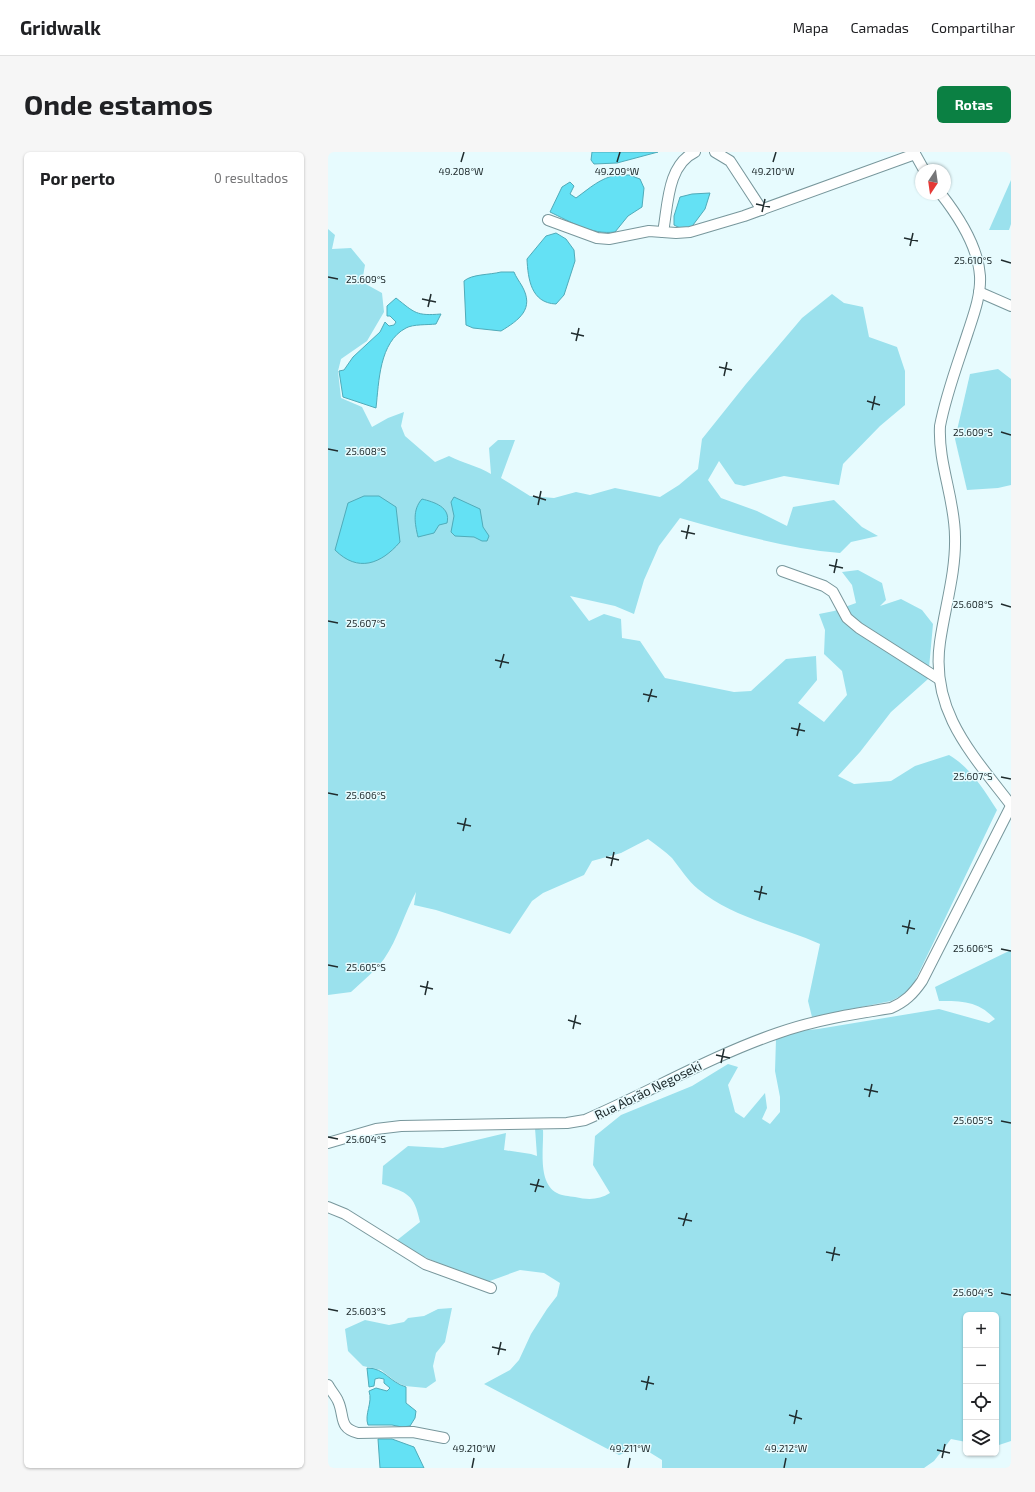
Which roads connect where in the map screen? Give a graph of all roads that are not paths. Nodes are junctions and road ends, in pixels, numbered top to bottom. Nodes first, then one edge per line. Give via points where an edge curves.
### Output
1 (695, 152) edge
2 (715, 152) edge
3 (914, 153) edge
4 (920, 164) edge
5 (945, 200) edge
6 (762, 210) junction
7 (548, 220) dead end
8 (663, 232) junction
9 (979, 292) junction
10 (1011, 306) edge
11 (782, 571) dead end
12 (940, 679) junction
13 (1011, 806) edge
14 (328, 1143) edge
15 (328, 1208) edge
16 (492, 1288) dead end
17 (328, 1385) edge
18 (444, 1438) dead end

1 - 8 street via 685,157 677,168
2 - 6 street via 730,161
3 - 4 street
3 - 6 street
5 - 9 street via 958,219 977,258
6 - 8 street via 690,232
7 - 8 street via 597,238 609,239 649,231
9 - 10 street
9 - 12 street via 940,426 940,447 955,536 953,570 940,643
11 - 12 street via 824,586 833,592 847,618 855,625
12 - 13 street via 945,706 952,722
13 - 14 street, Rua Abrão Negoseki via 922,981 903,1003 891,1008 807,1024 778,1033 694,1068 585,1120 567,1123 401,1126 376,1129
15 - 16 street via 345,1214 425,1264
17 - 18 street via 338,1402 344,1425 351,1431 413,1432

